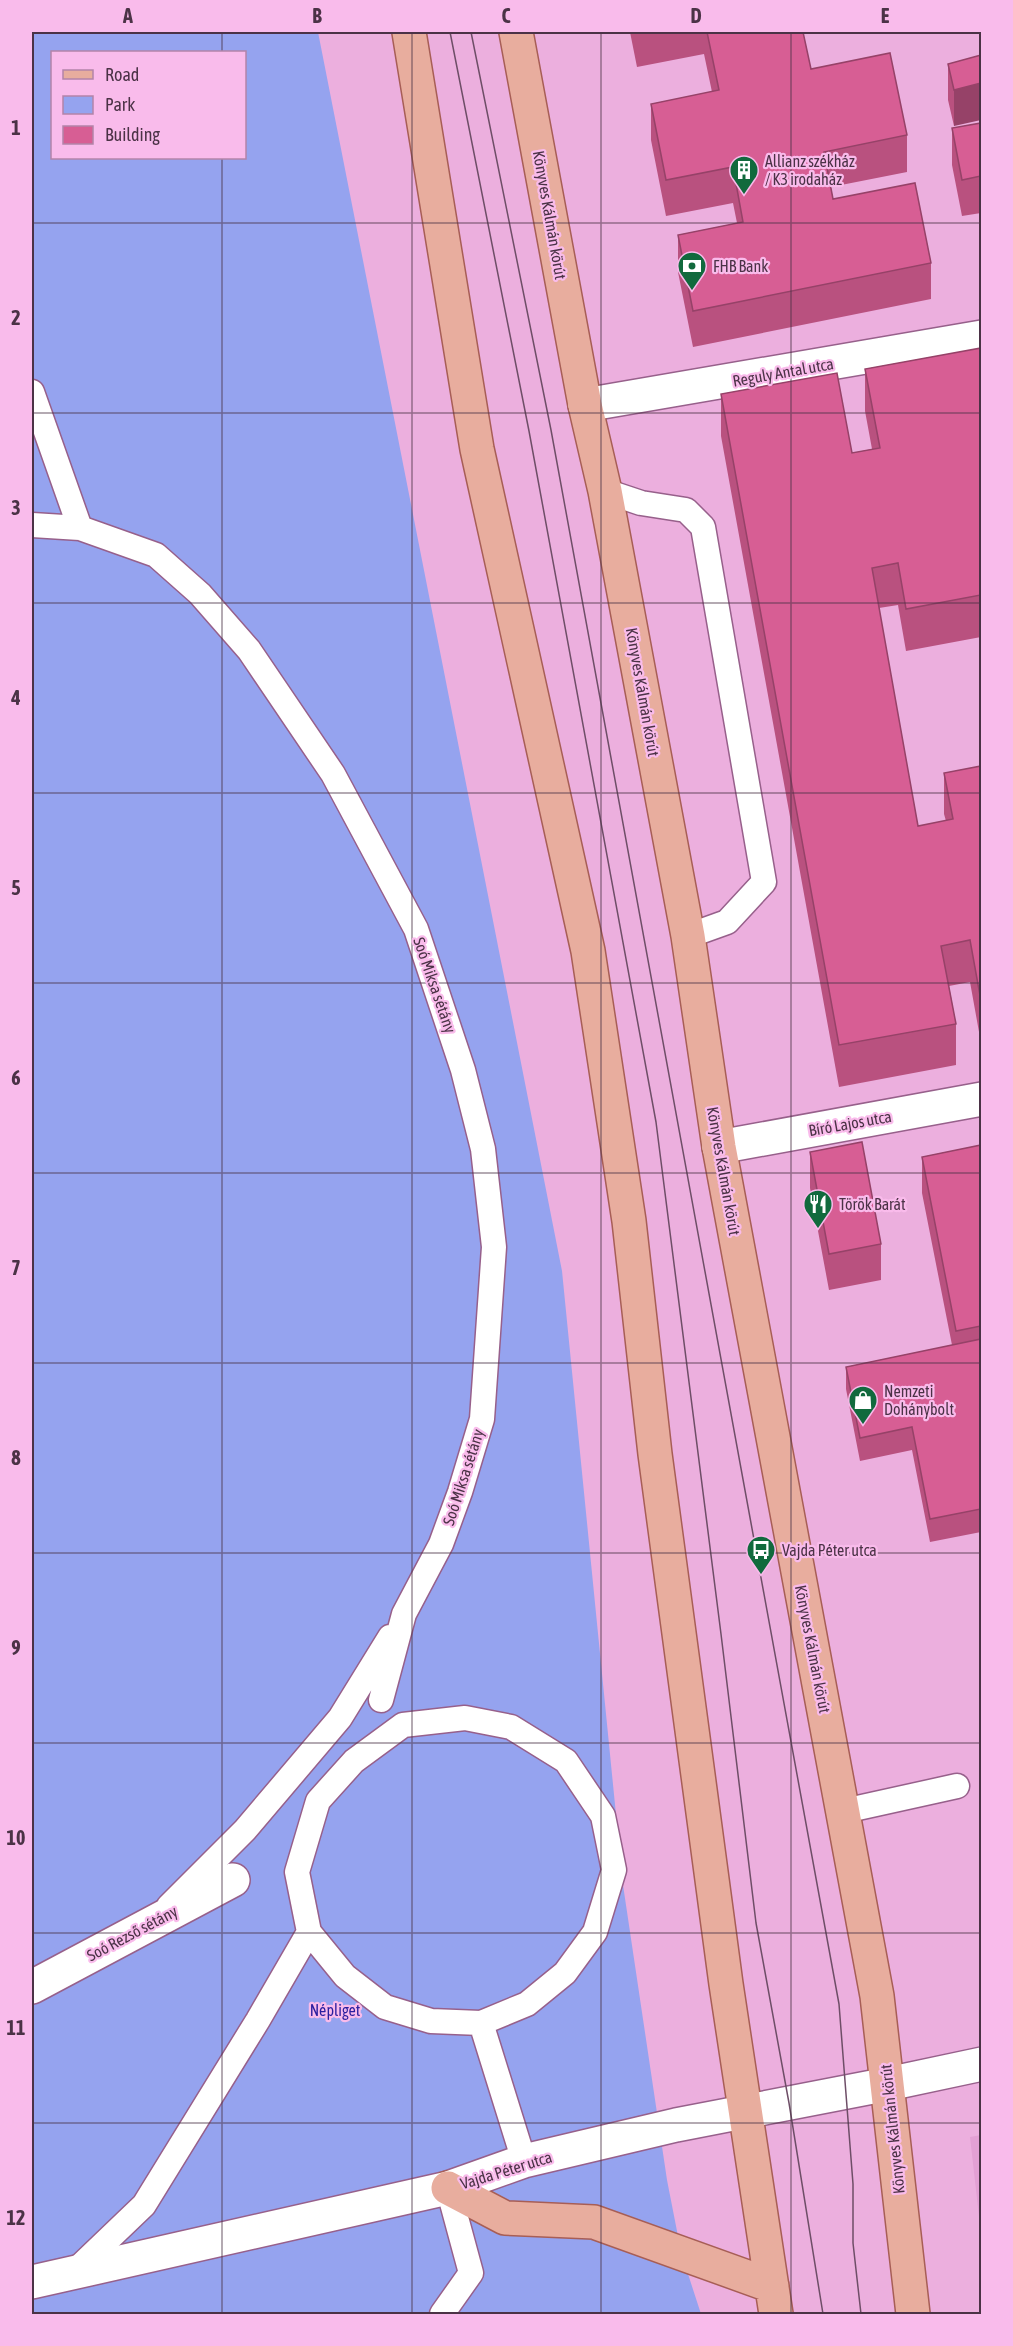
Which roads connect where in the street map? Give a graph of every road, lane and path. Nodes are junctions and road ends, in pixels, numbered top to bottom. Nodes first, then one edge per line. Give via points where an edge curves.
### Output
1 (409, 32) edge
2 (516, 32) edge
3 (981, 337) edge
4 (32, 392) edge
5 (585, 405) junction
6 (605, 491) junction
7 (32, 525) edge
8 (81, 528) junction
9 (688, 936) junction
10 (981, 1099) edge
11 (719, 1147) junction
12 (404, 1614) junction
13 (381, 1700) dead end
14 (957, 1786) dead end
15 (844, 1811) junction
16 (232, 1880) dead end
17 (155, 1920) junction
18 (309, 1932) junction
19 (32, 1987) edge
20 (481, 2023) junction
21 (981, 2064) edge
22 (888, 2084) junction
23 (746, 2111) junction
24 (524, 2162) junction
25 (448, 2188) junction
26 (74, 2272) junction
27 (32, 2282) edge
28 (774, 2300) edge
29 (441, 2314) edge
30 (913, 2314) edge

1 - 23 main road via 477,449 588,951 629,1221 662,1511
2 - 5 main road, Könyves Kálmán körút
3 - 5 street, Reguly Antal utca
4 - 8 lane
5 - 6 main road, Könyves Kálmán körút
6 - 9 main road, Könyves Kálmán körút
6 - 9 lane via 641,503 686,510 703,527 764,882 727,922
7 - 8 lane, Soó Miksa sétány
8 - 12 lane, Soó Miksa sétány via 156,555 200,594 249,650 333,774 416,929 463,1070 483,1149 494,1247 482,1419 441,1544
9 - 11 main road, Könyves Kálmán körút
10 - 11 street, Bíró Lajos utca
11 - 15 main road, Könyves Kálmán körút
12 - 13 lane, Soó Miksa sétány
12 - 17 lane via 340,1718 245,1830
14 - 15 lane
15 - 22 main road, Könyves Kálmán körút via 877,1996
16 - 17 street, Soó Rezső sétány
17 - 19 street, Soó Rezső sétány
18 - 20 lane via 345,1976 385,2007 431,2021
18 - 20 lane via 297,1872 318,1801 354,1761 403,1725 465,1718 511,1727 566,1761 603,1816 614,1870 595,1932 565,1973 527,2004
18 - 26 lane via 144,2205
20 - 24 lane
21 - 22 street, Vajda Péter utca
22 - 23 street, Vajda Péter utca
22 - 30 main road, Könyves Kálmán körút
23 - 24 street, Vajda Péter utca
23 - 28 main road
24 - 25 street, Vajda Péter utca
25 - 26 street, Vajda Péter utca
25 - 28 main road via 505,2218 594,2222 696,2257
25 - 29 lane via 471,2273
26 - 27 street, Vajda Péter utca

